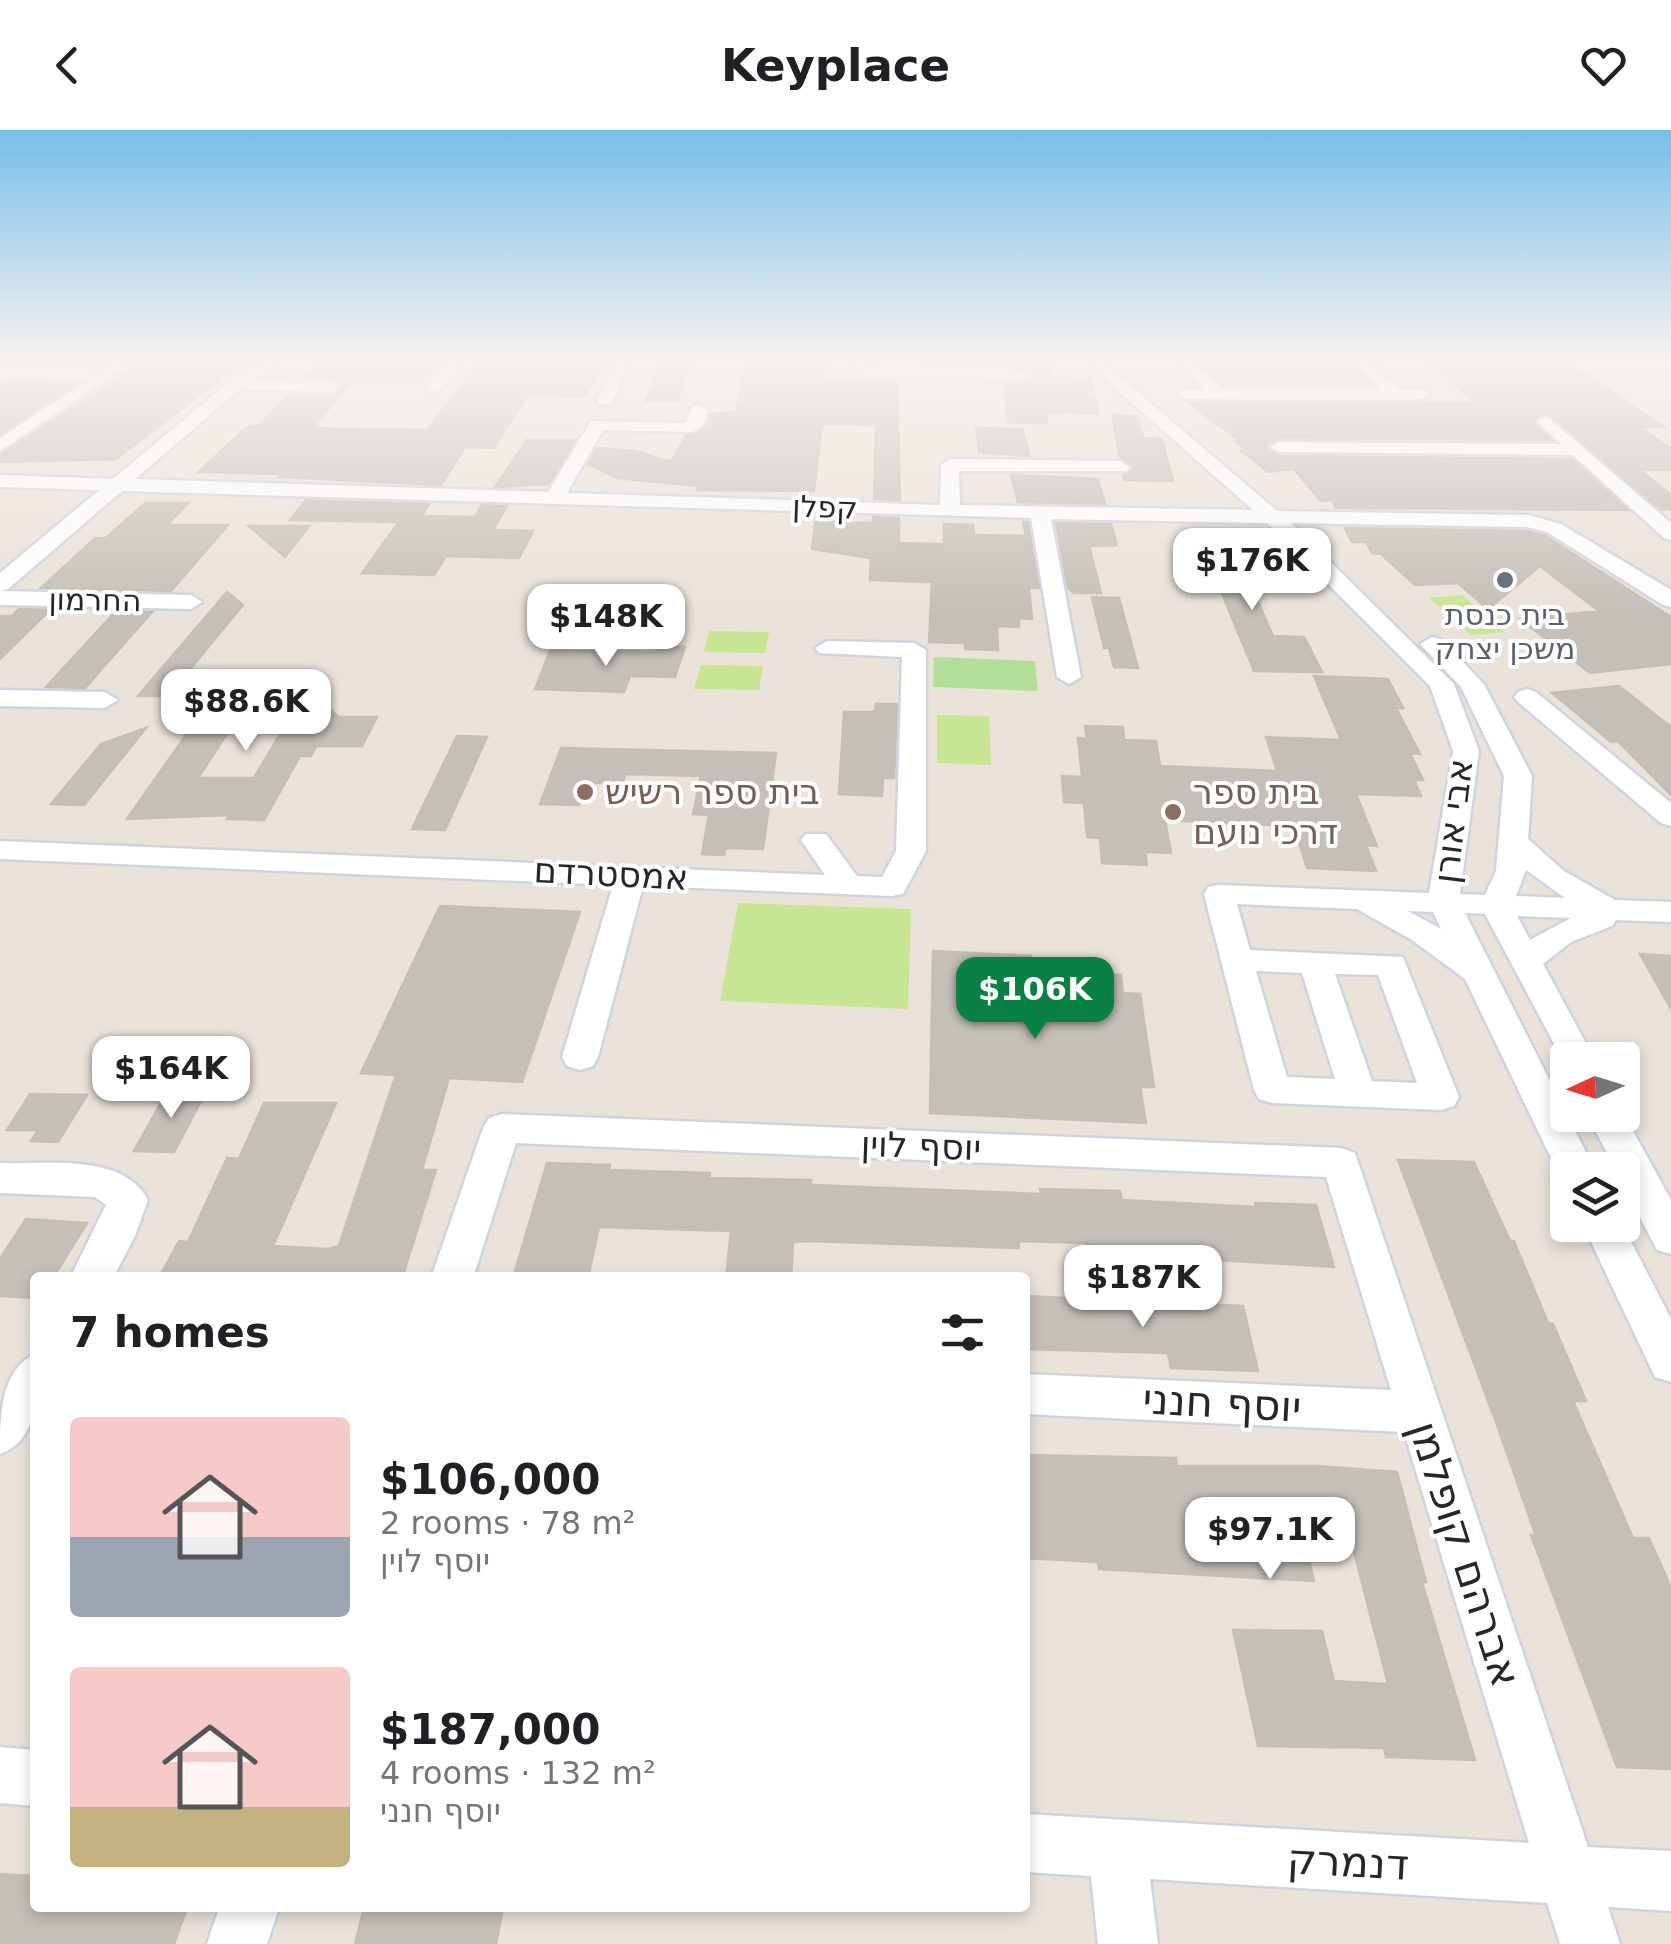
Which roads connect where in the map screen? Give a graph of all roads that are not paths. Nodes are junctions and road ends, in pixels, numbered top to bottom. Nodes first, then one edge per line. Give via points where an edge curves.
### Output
1 (167, 444) edge
2 (587, 444) edge
3 (1186, 444) edge
4 (1212, 444) edge
5 (1571, 444) edge
6 (1279, 446) dead end
7 (1578, 450) junction
8 (1120, 468) dead end
9 (0, 478) edge
10 (122, 482) junction
11 (554, 499) junction
12 (950, 511) junction
13 (1040, 513) junction
14 (1299, 517) junction
15 (1270, 518) junction
16 (1671, 534) edge
17 (1647, 583) junction
18 (1671, 583) edge
19 (0, 584) edge
20 (0, 598) edge
21 (1671, 600) edge
22 (191, 602) dead end
23 (827, 648) dead end
24 (1068, 677) dead end
25 (1527, 697) dead end
26 (0, 698) edge
27 (105, 700) dead end
28 (1671, 818) edge
29 (816, 840) dead end
30 (1514, 841) junction
31 (0, 850) edge
32 (631, 874) junction
33 (848, 886) junction
34 (1346, 898) junction
35 (1443, 901) junction
36 (1496, 906) junction
37 (1626, 912) junction
38 (1671, 912) edge
39 (1236, 960) junction
40 (1315, 962) junction
41 (1526, 963) junction
42 (1484, 984) junction
43 (1568, 1042) edge
44 (580, 1057) dead end
45 (1358, 1094) junction
46 (1615, 1132) edge
47 (1567, 1152) edge
48 (1341, 1163) joint
49 (0, 1178) edge
50 (1671, 1238) edge
51 (1611, 1242) edge
52 (95, 1272) edge
53 (454, 1272) edge
54 (1671, 1363) edge
55 (30, 1382) edge
56 (1030, 1394) edge
57 (1419, 1412) junction
58 (0, 1433) edge
59 (0, 1775) edge
60 (30, 1778) edge
61 (1030, 1843) edge
62 (1117, 1848) junction
63 (1567, 1875) junction
64 (1671, 1881) edge
65 (248, 1912) edge
66 (237, 1944) edge
67 (1128, 1944) edge
68 (1590, 1944) edge

1 - 10 street
2 - 11 street
3 - 15 street, אבי אורן
4 - 14 street, אבי אורן
5 - 7 street
6 - 7 street
7 - 16 street
8 - 12 street via 950,465
9 - 10 street, קפלן
10 - 11 street, קפלן
10 - 19 street
11 - 12 street, קפלן
12 - 13 street, קפלן
13 - 15 street, קפלן
13 - 24 street
14 - 15 street, קפלן
14 - 17 street, קפלן via 1528,521 1554,528
14 - 30 street, אבי אורן via 1472,684 1518,776
15 - 35 street, אבי אורן via 1442,684 1466,752
17 - 18 street
17 - 21 street
20 - 22 street, החרמון
23 - 33 street, אמסטרדם via 914,650 911,852 892,886
25 - 28 street
26 - 27 street
29 - 33 street
30 - 36 street, אבי אורן via 1511,871
30 - 37 street via 1574,893
31 - 32 street, אמסטרדם
32 - 33 street, אמסטרדם
32 - 44 street
34 - 35 street
34 - 39 street via 1219,894
34 - 42 street via 1408,921 1444,944
35 - 36 street
35 - 42 street, אבי אורן
36 - 37 street
36 - 41 street, אבי אורן
37 - 38 street
37 - 41 street via 1569,928 1542,942
39 - 40 street
39 - 45 street via 1272,1090
40 - 45 street
40 - 45 street via 1391,965 1441,1097
41 - 43 street, אבי אורן
42 - 47 street, אבי אורן
46 - 50 street
48 - 53 street, יוסף לוין via 502,1128
48 - 57 street, אברהם קופלמן
49 - 52 street via 103,1182 128,1200
51 - 54 street
55 - 58 street
56 - 57 street, יוסף חנני
57 - 63 street, אברהם קופלמן
59 - 60 street
61 - 62 street, דנמרק
62 - 63 street, דנמרק
62 - 67 street
63 - 64 street, דנמרק
63 - 68 street, אברהם קופלמן
65 - 66 street

